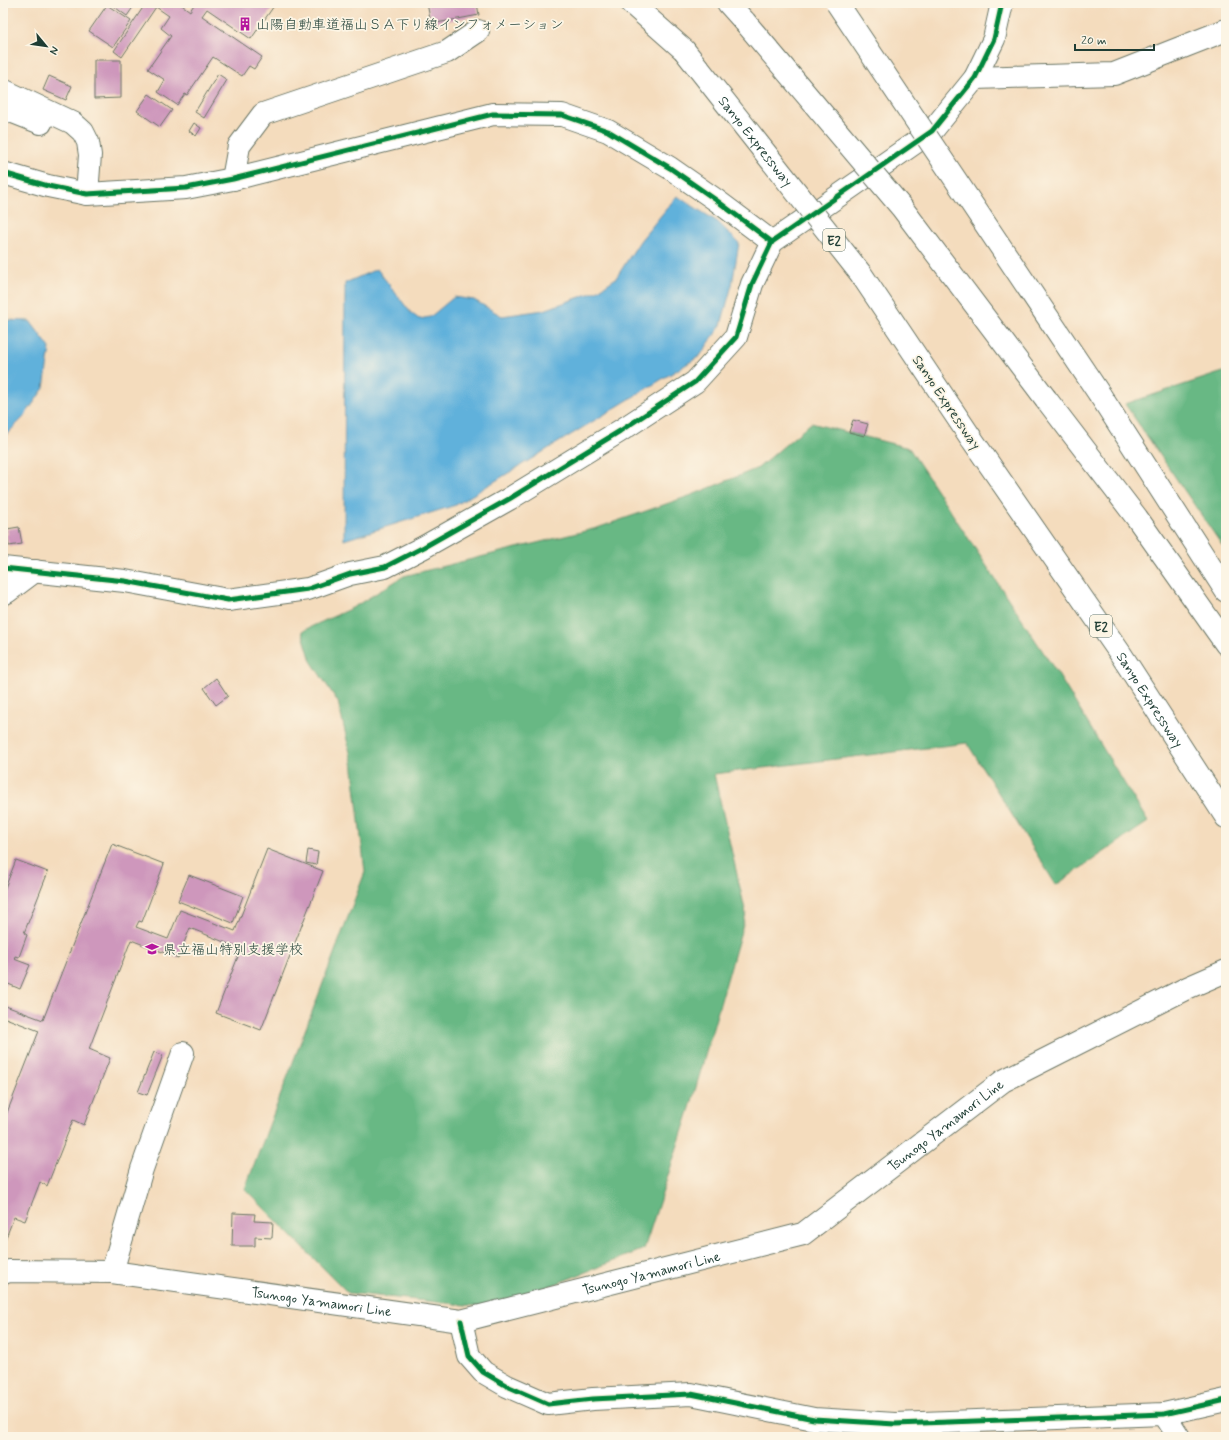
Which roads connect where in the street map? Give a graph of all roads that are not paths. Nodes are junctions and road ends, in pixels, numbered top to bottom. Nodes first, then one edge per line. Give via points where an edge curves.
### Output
1 (631, 3) edge
2 (647, 3) edge
3 (728, 3) edge
4 (837, 3) edge
5 (1002, 3) edge
6 (1226, 30) edge
7 (478, 31) dead end
8 (684, 50) junction
9 (975, 78) junction
10 (3, 90) edge
11 (3, 108) edge
12 (3, 173) edge
13 (233, 179) junction
14 (87, 194) junction
15 (772, 242) junction
16 (3, 568) edge
17 (35, 571) junction
18 (1226, 591) edge
19 (3, 594) edge
20 (1226, 644) edge
21 (1226, 817) edge
22 (1226, 971) edge
23 (183, 1053) dead end
24 (112, 1272) junction
25 (3, 1273) edge
26 (461, 1321) junction
27 (1226, 1400) edge
28 (1164, 1414) junction
29 (1179, 1437) edge

1 - 8 main road
2 - 8 main road, Sanyo Expressway / E2
3 - 20 main road, bridge via 902,208 1137,518
4 - 18 main road, bridge via 1100,395
5 - 9 main road via 994,39
6 - 9 main road via 1114,74
7 - 13 main road via 447,52 263,114 239,146
8 - 21 main road, Sanyo Expressway / E2, bridge via 861,274 1120,653
9 - 15 main road via 932,131
10 - 14 main road via 73,123 83,132 90,155
11 - 14 main road via 64,133 79,146 86,160
12 - 14 main road
13 - 14 main road via 186,188
13 - 15 main road via 493,114 562,115 608,131 670,168
15 - 17 main road via 752,284 736,337 695,382 509,499 385,567 350,574 308,589 228,600 125,581
16 - 17 main road
17 - 19 main road
22 - 26 main road, Tsunogo Yamamori Line via 1187,988 1003,1081 803,1234
23 - 24 main road via 142,1169
24 - 25 main road, Tsunogo Yamamori Line
24 - 26 main road, Tsunogo Yamamori Line
26 - 28 main road via 469,1356 484,1372 507,1386 548,1404 691,1394 814,1419 895,1424
27 - 28 main road
28 - 29 main road

